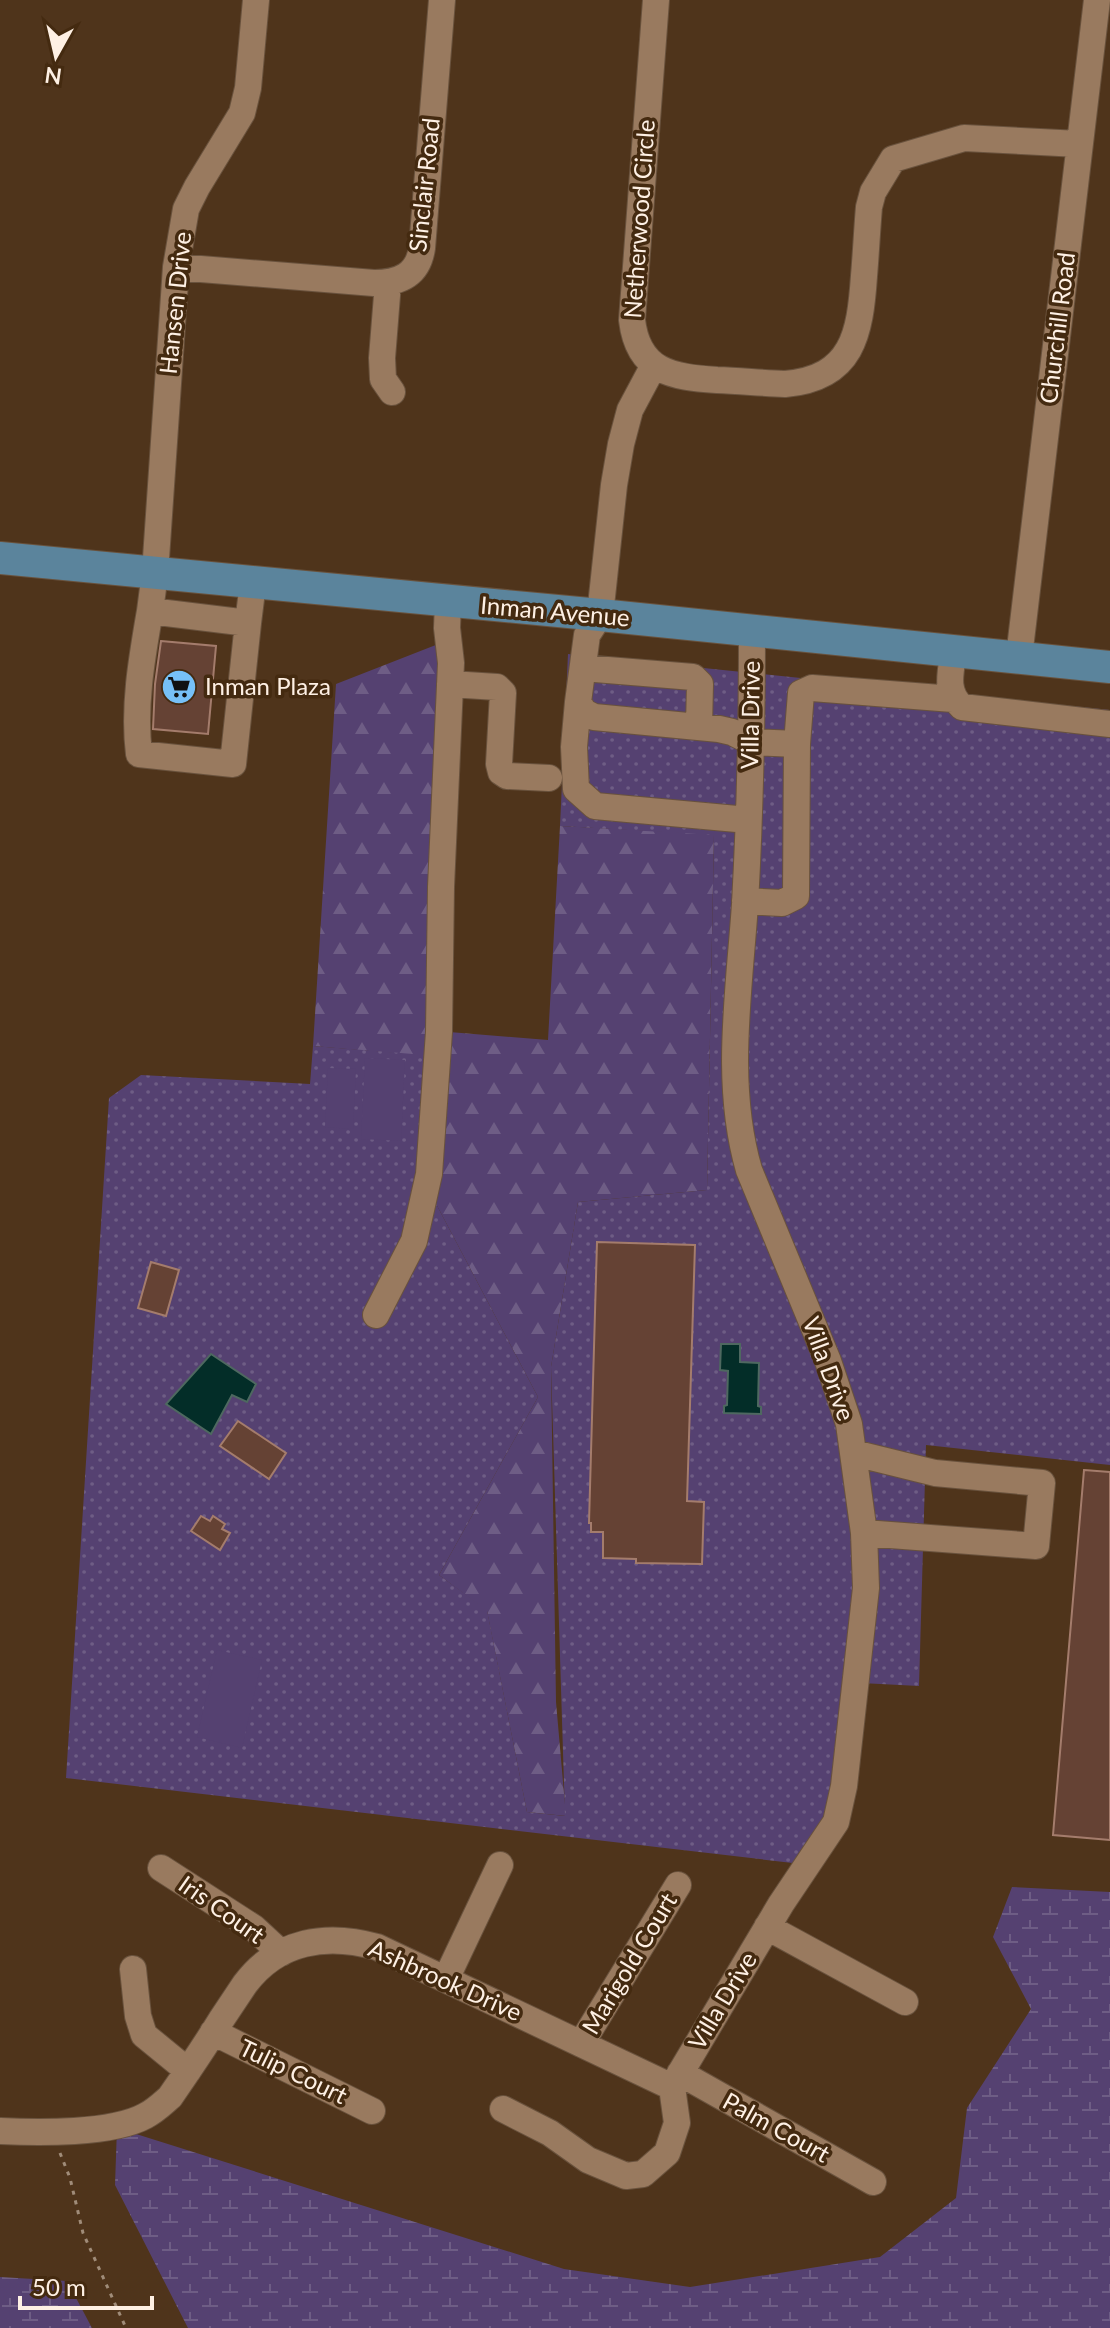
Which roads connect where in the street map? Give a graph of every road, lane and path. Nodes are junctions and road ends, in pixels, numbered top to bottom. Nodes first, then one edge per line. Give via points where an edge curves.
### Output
1 (256, 0) edge
2 (442, 0) edge
3 (656, 0) edge
4 (1097, 0) edge
5 (1079, 144) junction
6 (176, 267) junction
7 (388, 283) junction
8 (654, 365) junction
9 (392, 392) dead end
10 (0, 558) edge
11 (155, 573) junction
12 (253, 583) junction
13 (448, 602) junction
14 (150, 611) junction
15 (600, 615) junction
16 (248, 623) junction
17 (752, 631) junction
18 (954, 650) junction
19 (1019, 657) junction
20 (1110, 667) edge
21 (583, 668) junction
22 (450, 684) junction
23 (953, 699) junction
24 (578, 702) junction
25 (1110, 724) edge
26 (699, 727) junction
27 (752, 742) junction
28 (797, 744) junction
29 (549, 778) dead end
30 (748, 820) junction
31 (745, 901) junction
32 (376, 1315) dead end
33 (854, 1453) junction
34 (864, 1533) junction
35 (500, 1865) dead end
36 (161, 1868) dead end
37 (678, 1885) dead end
38 (767, 1927) junction
39 (281, 1953) junction
40 (133, 1969) dead end
41 (446, 1979) junction
42 (905, 2002) dead end
43 (213, 2032) junction
44 (581, 2044) junction
45 (188, 2071) junction
46 (676, 2080) junction
47 (503, 2109) dead end
48 (372, 2111) dead end
49 (0, 2131) edge
50 (51, 2131) junction
51 (873, 2182) dead end
52 (126, 2328) edge

1 - 6 street, Hansen Drive via 242,113 186,209
2 - 7 street, Sinclair Road via 420,258 408,275
3 - 8 street, Netherwood Circle via 632,320 640,349
4 - 5 street, Churchill Road
5 - 8 street via 964,138 893,159 869,207 858,331 842,358 816,378 785,384 686,378
5 - 19 street, Churchill Road
6 - 7 street, Sinclair Road
6 - 11 street, Hansen Drive
7 - 9 street via 382,358 383,379
8 - 15 street via 630,410 621,444
10 - 11 main road, Inman Avenue
11 - 12 main road, Inman Avenue
11 - 14 street, Hansen Drive
12 - 13 main road, Inman Avenue
12 - 16 street
13 - 15 main road, Inman Avenue
13 - 22 street
14 - 16 street
14 - 16 street, Hansen Drive via 143,646 139,754 233,764
15 - 17 main road, Inman Avenue
15 - 21 street via 587,635
17 - 18 main road, Inman Avenue
17 - 27 street, Villa Drive
18 - 19 main road, Inman Avenue
18 - 23 street via 949,680
19 - 20 main road, Inman Avenue
21 - 24 street
21 - 26 street via 693,677 700,684
22 - 29 street via 497,687 503,693 501,772
22 - 32 street via 429,1174 414,1241
23 - 25 street via 962,707
23 - 28 street via 812,688 801,693
24 - 26 street via 594,717
24 - 30 street via 576,789 595,806
26 - 27 street via 732,732
27 - 28 street
27 - 30 street, Villa Drive
28 - 31 street via 796,896 782,903
30 - 31 street, Villa Drive
31 - 33 street, Villa Drive via 735,1058 740,1139 840,1393
33 - 34 street, Villa Drive
33 - 34 street via 935,1473 1042,1483 1036,1546
34 - 38 street, Villa Drive via 866,1588 836,1822
35 - 41 street
36 - 39 street, Iris Court via 254,1928
37 - 44 street, Marigold Court
38 - 42 street
38 - 46 street, Villa Drive
39 - 41 street, Ashbrook Drive via 307,1942 354,1940
39 - 43 street, Ashbrook Drive via 246,1982
40 - 45 street via 144,2035
41 - 44 street, Ashbrook Drive
43 - 45 street, Ashbrook Drive
43 - 48 street, Tulip Court
44 - 46 street, Ashbrook Drive
45 - 50 street, Ashbrook Drive via 170,2097 143,2118
46 - 47 street via 677,2123 667,2153 643,2174 626,2176 588,2160
46 - 51 street, Palm Court
49 - 50 street, Ashbrook Drive
50 - 52 path via 70,2178 83,2233

